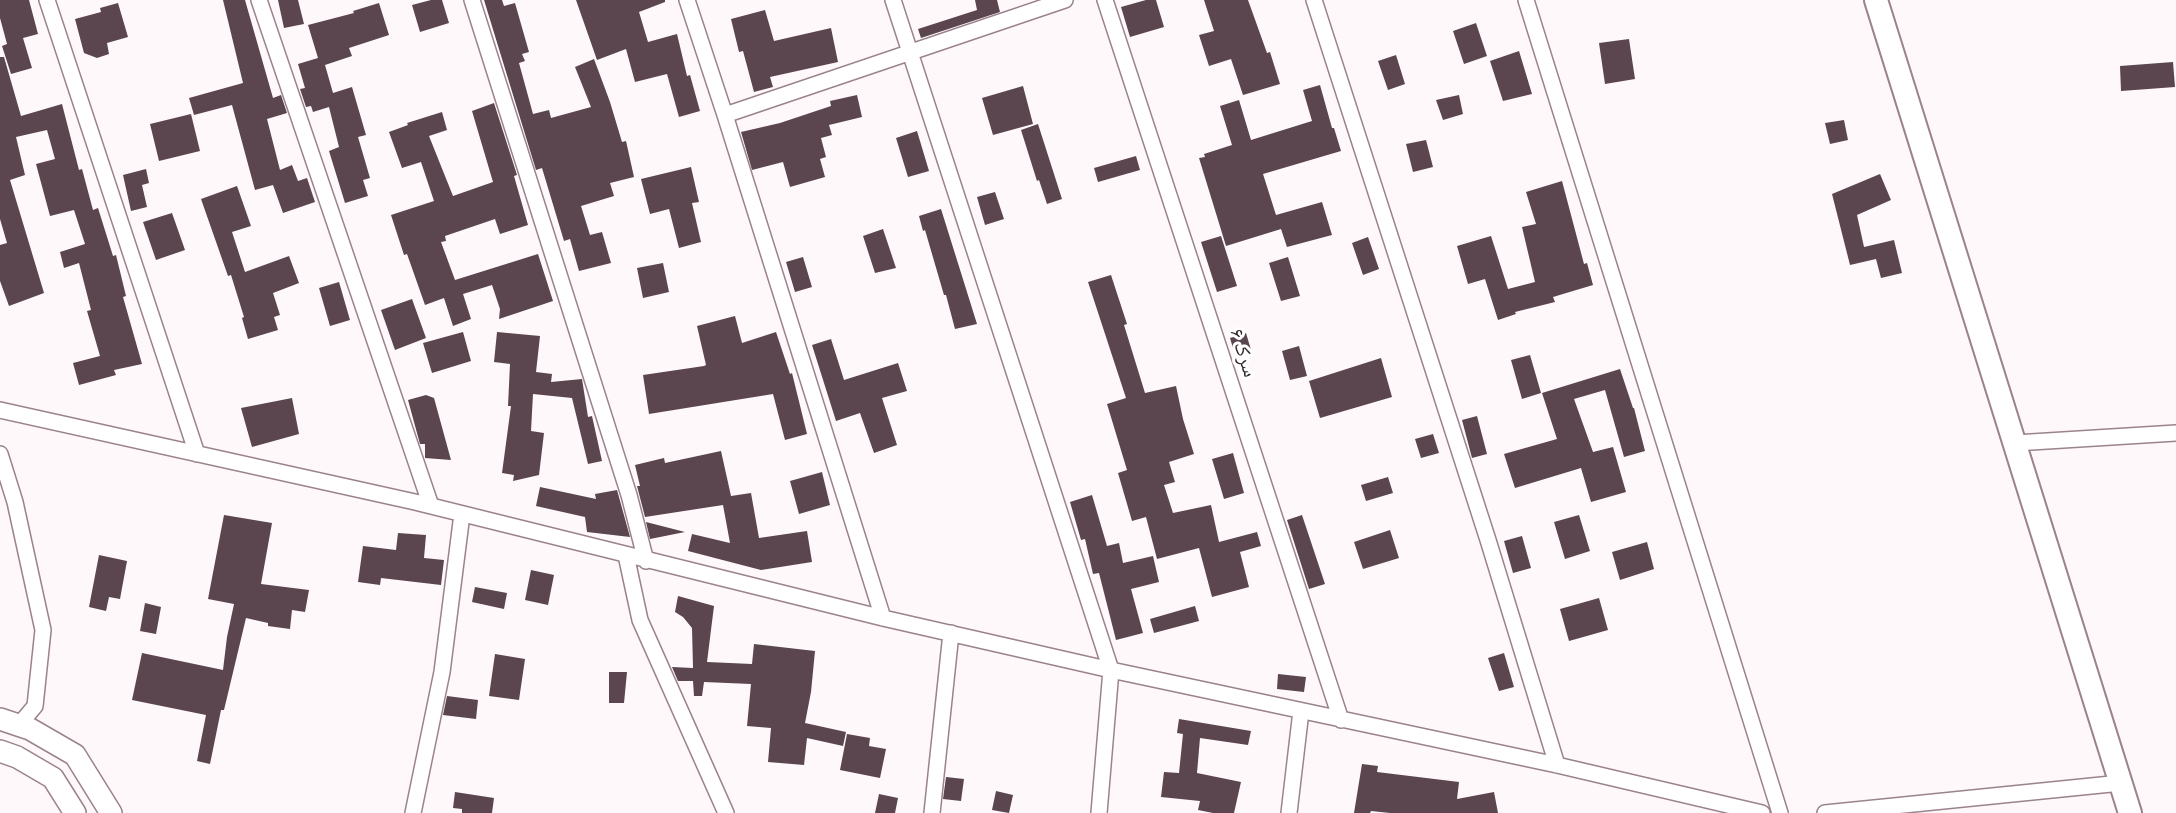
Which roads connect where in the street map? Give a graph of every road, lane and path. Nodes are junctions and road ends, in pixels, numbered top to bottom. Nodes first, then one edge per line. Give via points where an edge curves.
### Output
1 (47, 0) edge
2 (260, 0) edge
3 (472, 0) edge
4 (687, 0) edge
5 (892, 0) edge
6 (1065, 0) edge
7 (1105, 0) edge
8 (1314, 0) edge
9 (1526, 0) edge
10 (1876, 0) edge
11 (909, 52) junction
12 (725, 115) junction
13 (0, 410) edge
14 (2176, 433) edge
15 (2015, 443) junction
16 (0, 454) edge
17 (197, 454) junction
18 (431, 506) junction
19 (462, 514) junction
20 (626, 555) junction
21 (646, 561) junction
22 (883, 618) junction
23 (951, 633) junction
24 (1111, 670) junction
25 (1301, 711) junction
26 (1341, 720) junction
27 (10, 722) edge
28 (0, 751) edge
29 (1557, 765) junction
30 (2121, 783) junction
31 (75, 813) edge
32 (111, 813) edge
33 (412, 813) edge
34 (726, 813) edge
35 (932, 813) edge
36 (1100, 813) edge
37 (1288, 813) edge
38 (1762, 813) edge
39 (1780, 813) edge
40 (1825, 813) edge
41 (2130, 813) edge

1 - 17 street
2 - 18 street
3 - 21 street
4 - 12 street
5 - 11 street
6 - 11 street
7 - 26 street, سرک ۶
8 - 29 street
9 - 39 street
10 - 15 main road
11 - 12 street
11 - 24 street
12 - 22 street
13 - 17 street
14 - 15 street
15 - 30 main road
16 - 27 street via 15,502 43,630 35,706
17 - 18 street
18 - 19 street
19 - 20 street
19 - 33 street via 442,672
20 - 21 street
20 - 34 street via 640,620
21 - 22 street
22 - 23 street
23 - 24 street
23 - 35 street
24 - 25 street
24 - 36 street
25 - 26 street
25 - 37 street
26 - 29 street
27 - 32 main road via 75,755
28 - 31 main road via 53,778
29 - 38 street
30 - 40 street
30 - 41 main road

